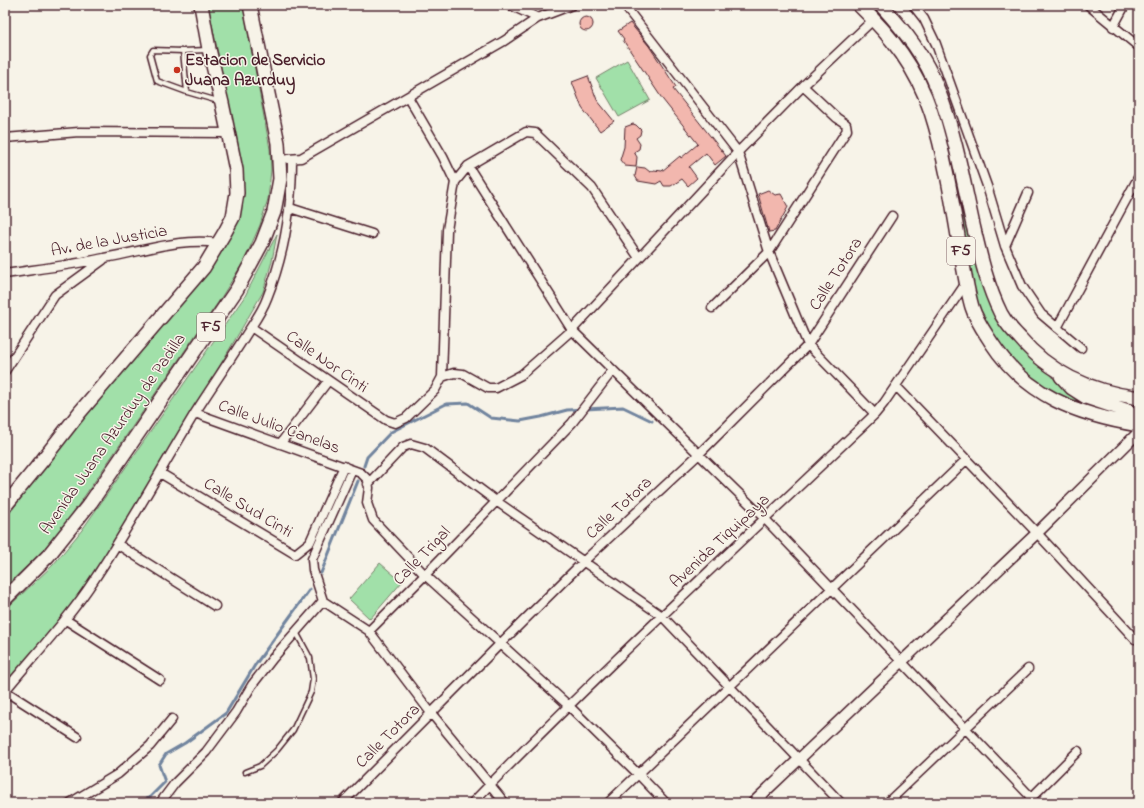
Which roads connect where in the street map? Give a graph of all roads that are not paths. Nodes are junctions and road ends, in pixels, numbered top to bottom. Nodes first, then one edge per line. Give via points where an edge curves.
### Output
1 (201, 5) edge
2 (250, 5) edge
3 (510, 5) edge
4 (572, 5) edge
5 (624, 5) edge
6 (859, 5) edge
7 (881, 5) edge
8 (913, 5) edge
9 (1088, 5) edge
10 (1125, 5) edge
11 (538, 18) junction
12 (874, 19) junction
13 (1113, 27) junction
14 (1139, 46) edge
15 (209, 49) junction
16 (183, 51) junction
17 (803, 86) junction
18 (187, 92) junction
19 (408, 96) junction
20 (222, 103) junction
21 (228, 133) junction
22 (5, 138) edge
23 (738, 152) junction
24 (285, 159) junction
25 (468, 166) junction
26 (1139, 176) edge
27 (455, 182) junction
28 (1028, 193) dead end
29 (290, 208) junction
30 (892, 216) dead end
31 (372, 234) dead end
32 (218, 243) junction
33 (1005, 246) junction
34 (768, 252) junction
35 (105, 258) junction
36 (639, 258) junction
37 (5, 274) edge
38 (966, 283) junction
39 (712, 308) dead end
40 (250, 327) junction
41 (1057, 328) junction
42 (572, 330) junction
43 (808, 345) junction
44 (1081, 348) dead end
45 (1055, 369) junction
46 (613, 370) junction
47 (5, 371) edge
48 (442, 377) junction
49 (328, 381) junction
50 (896, 386) junction
51 (1139, 398) edge
52 (195, 413) junction
53 (875, 414) junction
54 (1139, 420) edge
55 (1139, 425) edge
56 (1139, 432) edge
57 (280, 444) junction
58 (699, 454) junction
59 (967, 459) junction
60 (344, 466) junction
61 (352, 470) junction
62 (160, 473) junction
63 (368, 484) junction
64 (496, 501) junction
65 (5, 506) edge
66 (765, 519) junction
67 (1037, 532) junction
68 (117, 544) junction
69 (584, 562) junction
70 (425, 575) junction
71 (832, 588) junction
72 (5, 599) edge
73 (323, 601) junction
74 (215, 606) dead end
75 (662, 616) junction
76 (66, 620) junction
77 (369, 631) junction
78 (296, 632) junction
79 (1139, 634) edge
80 (500, 644) junction
81 (902, 661) junction
82 (1028, 669) dead end
83 (160, 680) dead end
84 (730, 687) junction
85 (5, 691) edge
86 (569, 706) junction
87 (431, 713) junction
88 (172, 718) dead end
89 (966, 728) junction
90 (77, 737) dead end
91 (1078, 752) dead end
92 (799, 759) junction
93 (246, 772) dead end
94 (638, 774) junction
95 (490, 785) junction
96 (1028, 800) edge
97 (70, 803) edge
98 (160, 803) edge
99 (342, 803) edge
100 (472, 803) edge
101 (505, 803) edge
102 (608, 803) edge
103 (666, 803) edge
104 (753, 803) edge
105 (841, 803) edge
106 (888, 803) edge

1 - 15 highway, Avenida Juana Azurduy de Padilla / F5
2 - 24 highway, Avenida Juana Azurduy de Padilla / F5 via 278,143
3 - 11 street
4 - 11 street
5 - 23 street
6 - 12 highway, F5
7 - 45 highway, F5 via 916,47 938,90 959,159 983,269 1002,315 1029,348
8 - 33 street via 924,19 936,44 987,186
9 - 13 street
10 - 13 street
11 - 19 street via 504,41
12 - 17 street
12 - 38 highway, F5 via 913,70 931,112 947,176
13 - 14 street
15 - 16 lane
15 - 20 highway, Avenida Juana Azurduy de Padilla / F5
16 - 18 lane
16 - 18 lane via 153,50 150,55 157,81
17 - 23 street
17 - 34 street via 846,124 847,130
18 - 20 lane
19 - 24 street via 301,158
19 - 27 street
20 - 21 highway, Avenida Juana Azurduy de Padilla / F5
21 - 22 street via 79,132
21 - 32 highway, Avenida Juana Azurduy de Padilla / F5 via 236,170 237,193 233,217
23 - 34 street
23 - 36 street
24 - 29 street via 292,188
24 - 72 highway, Avenida Juana Azurduy de Padilla / F5 via 274,212 262,243 237,289 90,502 48,556
25 - 27 street
25 - 36 street via 526,132 535,133 592,188
25 - 42 street
26 - 41 street
27 - 48 street via 447,230
28 - 33 street
29 - 31 street
29 - 40 street via 282,255 270,292
30 - 43 street, Calle Totora
32 - 35 street, Av. de la Justicia via 187,242
32 - 65 highway, Avenida Juana Azurduy de Padilla / F5 via 204,267 80,412
33 - 41 street via 1022,286 1041,314
34 - 39 street
34 - 43 street
35 - 37 street, Av. de la Justicia
35 - 47 street via 55,295
36 - 42 street
38 - 50 street, Avenida Tiquipaya
38 - 55 highway, F5 via 982,329 998,352 1026,382 1075,410
40 - 49 street, Calle Nor Cinti
40 - 52 street
41 - 44 street
42 - 46 street
42 - 48 street via 521,375 496,388 488,388 463,374 454,373
43 - 53 street
43 - 58 street, Calle Totora
45 - 51 highway, F5 via 1102,391
45 - 54 highway via 1078,393 1128,411
46 - 58 street
46 - 64 street, Calle Trigal via 572,423
48 - 49 street, Calle Nor Cinti via 435,390 406,418 395,423 386,420
49 - 57 street
50 - 53 street, Avenida Tiquipaya
50 - 59 street
52 - 57 street, Calle Julio Canelas
52 - 62 street
53 - 66 street, Avenida Tiquipaya
56 - 67 street
57 - 60 street, Calle Julio Canelas
58 - 66 street
58 - 69 street, Calle Totora
59 - 67 street
59 - 71 street
60 - 61 street, Calle Julio Canelas
60 - 62 street, Calle Sud Cinti via 310,542 295,554
61 - 63 street, Calle Julio Canelas via 361,473 368,480
61 - 73 street via 312,559
62 - 68 street
63 - 64 street via 403,447 411,444 425,448
63 - 70 street via 367,503 373,520
64 - 69 street
64 - 70 street, Calle Trigal
66 - 71 street
66 - 75 street, Avenida Tiquipaya
67 - 79 street via 1135,639
67 - 81 street
68 - 74 street
68 - 76 street
69 - 75 street
69 - 80 street, Calle Totora
70 - 77 street, Calle Trigal
70 - 80 street
71 - 81 street
71 - 84 street
73 - 77 street
73 - 78 street
75 - 84 street
75 - 86 street, Avenida Tiquipaya
76 - 83 street
76 - 85 street
77 - 87 street
78 - 93 lane via 310,658 313,679 311,692 293,730 277,750 260,766
78 - 98 street via 252,685 236,712 206,752 175,783
80 - 86 street
80 - 87 street, Calle Totora
81 - 89 street
81 - 92 street
82 - 89 street
84 - 92 street
84 - 94 street
85 - 90 street
86 - 94 street
86 - 95 street, Avenida Tiquipaya
87 - 95 street
87 - 99 street, Calle Totora
88 - 97 street via 150,746 118,774
89 - 96 street
89 - 106 street
91 - 96 street
92 - 104 street
92 - 105 street
94 - 102 street
94 - 103 street
95 - 100 street, Avenida Tiquipaya
95 - 101 street

